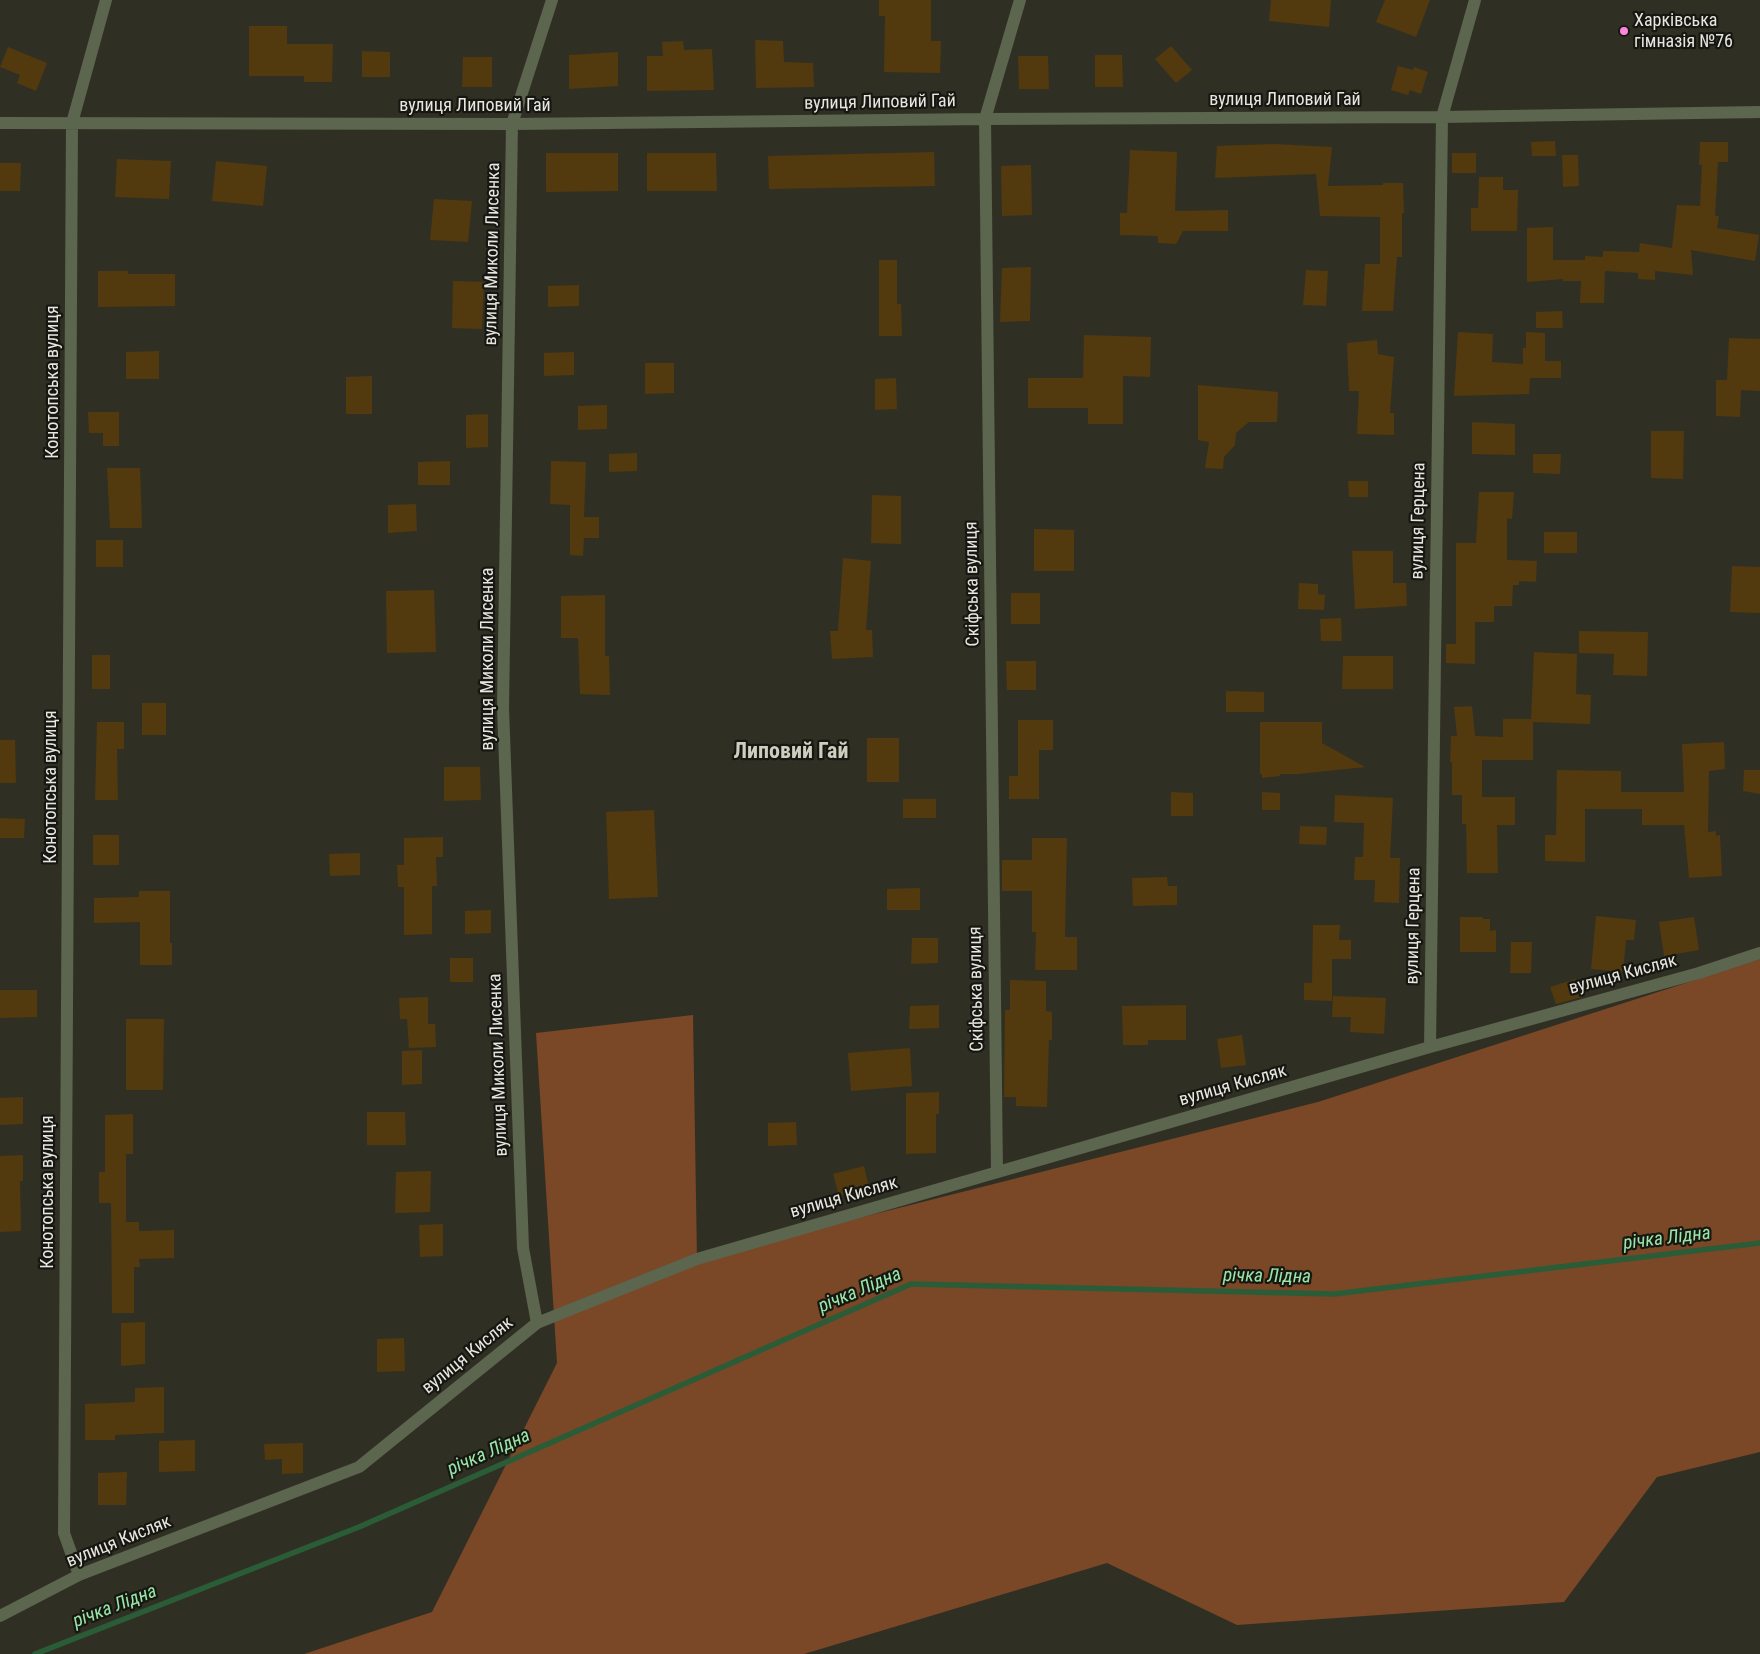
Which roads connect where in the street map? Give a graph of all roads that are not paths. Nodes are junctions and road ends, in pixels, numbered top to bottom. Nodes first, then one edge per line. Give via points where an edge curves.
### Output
1 (106, 0) edge
2 (552, 0) edge
3 (1020, 0) edge
4 (1475, 0) edge
5 (1760, 112) edge
6 (1442, 117) junction
7 (985, 119) junction
8 (0, 123) edge
9 (72, 123) junction
10 (512, 124) junction
11 (1760, 953) edge
12 (1430, 1047) junction
13 (996, 1172) junction
14 (537, 1323) junction
15 (79, 1575) junction
16 (0, 1616) edge

1 - 9 street, Конотопська вулиця
2 - 10 street, вулиця Миколи Лисенка
3 - 7 street, Скіфська вулиця
4 - 6 street, вулиця Герцена
5 - 6 street, вулиця Липовий Гай
6 - 7 street, вулиця Липовий Гай
6 - 12 street, вулиця Герцена
7 - 10 street, вулиця Липовий Гай
7 - 13 street, Скіфська вулиця
8 - 9 street, вулиця Липовий Гай
9 - 10 street, вулиця Липовий Гай
9 - 15 street, Конотопська вулиця via 64,1533
10 - 14 street, вулиця Миколи Лисенка via 503,708 523,1248
11 - 12 street, вулиця Кисляк
12 - 13 street, вулиця Кисляк
13 - 14 street, вулиця Кисляк via 697,1259
14 - 15 street, вулиця Кисляк via 359,1467
15 - 16 street, вулиця Кисляк

